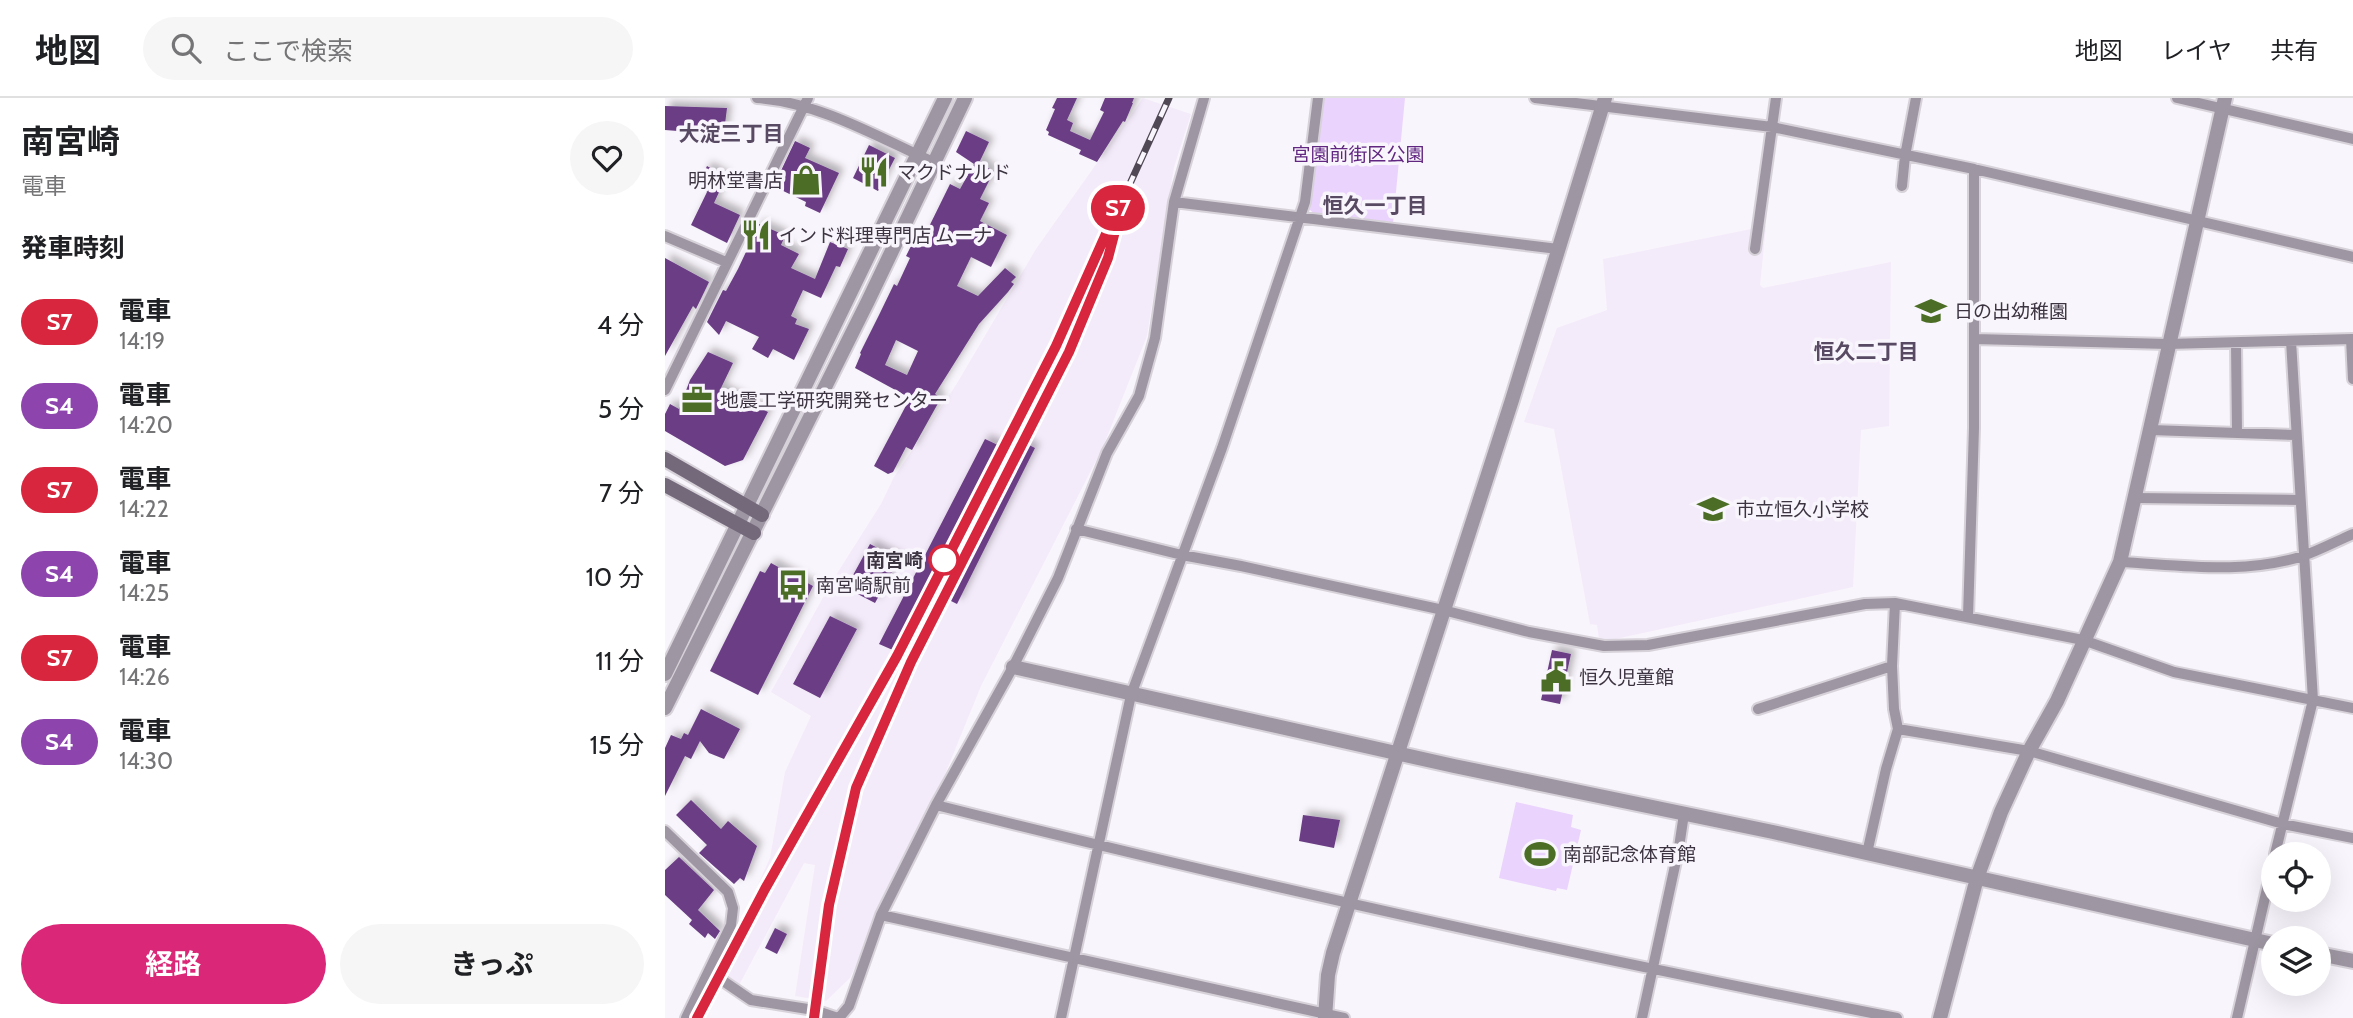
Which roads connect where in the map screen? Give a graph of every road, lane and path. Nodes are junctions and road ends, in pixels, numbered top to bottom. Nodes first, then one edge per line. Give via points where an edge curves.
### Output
1 (757, 98) edge
2 (945, 98) edge
3 (965, 98) edge
4 (1203, 98) edge
5 (1318, 98) edge
6 (1535, 98) edge
7 (1776, 98) edge
8 (1916, 98) edge
9 (2178, 98) edge
10 (779, 99) edge
11 (807, 102) edge
12 (1604, 102) edge
13 (2224, 103) edge
14 (1772, 127) junction
15 (2353, 139) edge
16 (917, 155) junction
17 (1905, 156) junction
18 (933, 163) junction
19 (1974, 169) junction
20 (1902, 186) dead end
21 (1174, 202) junction
22 (1301, 217) junction
23 (2198, 220) junction
24 (665, 236) edge
25 (1558, 249) junction
26 (1755, 249) dead end
27 (2353, 257) edge
28 (726, 262) junction
29 (1974, 339) junction
30 (2352, 339) edge
31 (2291, 341) junction
32 (2236, 343) junction
33 (2168, 344) junction
34 (2353, 379) edge
35 (665, 390) edge
36 (2151, 430) junction
37 (2237, 433) junction
38 (2296, 435) junction
39 (665, 460) edge
40 (665, 485) edge
41 (2135, 498) junction
42 (2299, 500) junction
43 (747, 506) junction
44 (762, 515) junction
45 (738, 524) junction
46 (1076, 529) junction
47 (754, 533) junction
48 (2353, 534) edge
49 (1182, 555) junction
50 (2302, 556) junction
51 (2120, 562) junction
52 (1895, 603) junction
53 (1443, 610) junction
54 (1968, 617) junction
55 (2083, 640) junction
56 (1892, 666) junction
57 (1013, 667) junction
58 (665, 674) edge
59 (670, 686) edge
60 (1131, 695) junction
61 (2313, 701) junction
62 (665, 708) edge
63 (2353, 708) edge
64 (1758, 709) dead end
65 (1898, 729) junction
66 (2028, 751) junction
67 (1399, 753) junction
68 (936, 805) junction
69 (1684, 814) junction
70 (2283, 824) junction
71 (665, 831) edge
72 (2353, 838) edge
73 (2279, 842) edge
74 (1099, 846) junction
75 (1867, 853) junction
76 (1977, 878) junction
77 (1350, 905) junction
78 (2261, 912) edge
79 (881, 915) junction
80 (2254, 940) junction
81 (2261, 941) edge
82 (2331, 956) edge
83 (1076, 958) junction
84 (2353, 961) edge
85 (1653, 971) junction
86 (710, 972) junction
87 (1325, 1016) edge
88 (686, 1018) edge
89 (838, 1018) edge
90 (1061, 1018) edge
91 (1344, 1018) edge
92 (1642, 1018) edge
93 (1897, 1018) edge
94 (1940, 1018) edge
95 (2237, 1018) edge

1 - 10 street
2 - 16 street
3 - 18 street
4 - 21 street
5 - 22 street
6 - 12 street
7 - 14 street
8 - 17 street
9 - 13 street
10 - 11 street
11 - 16 street
11 - 28 street
12 - 14 street
12 - 25 street
13 - 15 street
13 - 23 street
14 - 17 street
14 - 26 street
16 - 18 street
16 - 43 street
17 - 19 street
17 - 20 street
18 - 44 street
19 - 23 street
19 - 29 street
21 - 22 street
21 - 46 street via 1155,338 1139,396 1107,453
22 - 25 street
22 - 49 street
23 - 27 street
23 - 33 street
24 - 28 street
25 - 53 street
28 - 35 street
29 - 33 street
29 - 54 street
30 - 31 street
30 - 34 street
31 - 32 street
31 - 38 street
32 - 33 street
32 - 37 street
33 - 36 street
36 - 37 street
36 - 41 street
37 - 38 street
38 - 42 street
39 - 43 main road
40 - 45 main road
41 - 42 street
41 - 51 street
42 - 50 street
43 - 44 main road
43 - 45 street
44 - 47 street
45 - 47 main road
45 - 58 street
46 - 49 street
46 - 57 street via 1058,578
47 - 59 street
48 - 50 street
49 - 53 street
49 - 60 street
50 - 51 street via 2224,568
50 - 61 street
51 - 55 street
52 - 53 street via 1865,604 1648,645 1604,646
52 - 54 street
52 - 56 street
53 - 67 street
54 - 55 street
55 - 61 street via 2174,672
55 - 66 street via 2057,701
56 - 64 street
56 - 65 street
57 - 60 street
57 - 68 street
59 - 62 street
60 - 67 street
60 - 74 street
61 - 63 street
61 - 70 street
65 - 66 street
65 - 75 street
66 - 70 street
66 - 76 street
67 - 69 street
67 - 77 street
68 - 74 street
68 - 79 street
69 - 75 street
69 - 85 street
70 - 72 street
70 - 73 street
71 - 86 street via 728,892 733,908 731,925
74 - 77 street
74 - 83 street
75 - 76 street
76 - 80 street
76 - 94 street
77 - 85 street
77 - 87 street via 1328,975
78 - 80 street
79 - 83 street
79 - 89 street via 849,1006
80 - 81 street
80 - 95 street
82 - 84 street
83 - 87 street
83 - 90 street
85 - 92 street
85 - 93 street
86 - 88 street
86 - 89 street via 751,1000
87 - 91 street

